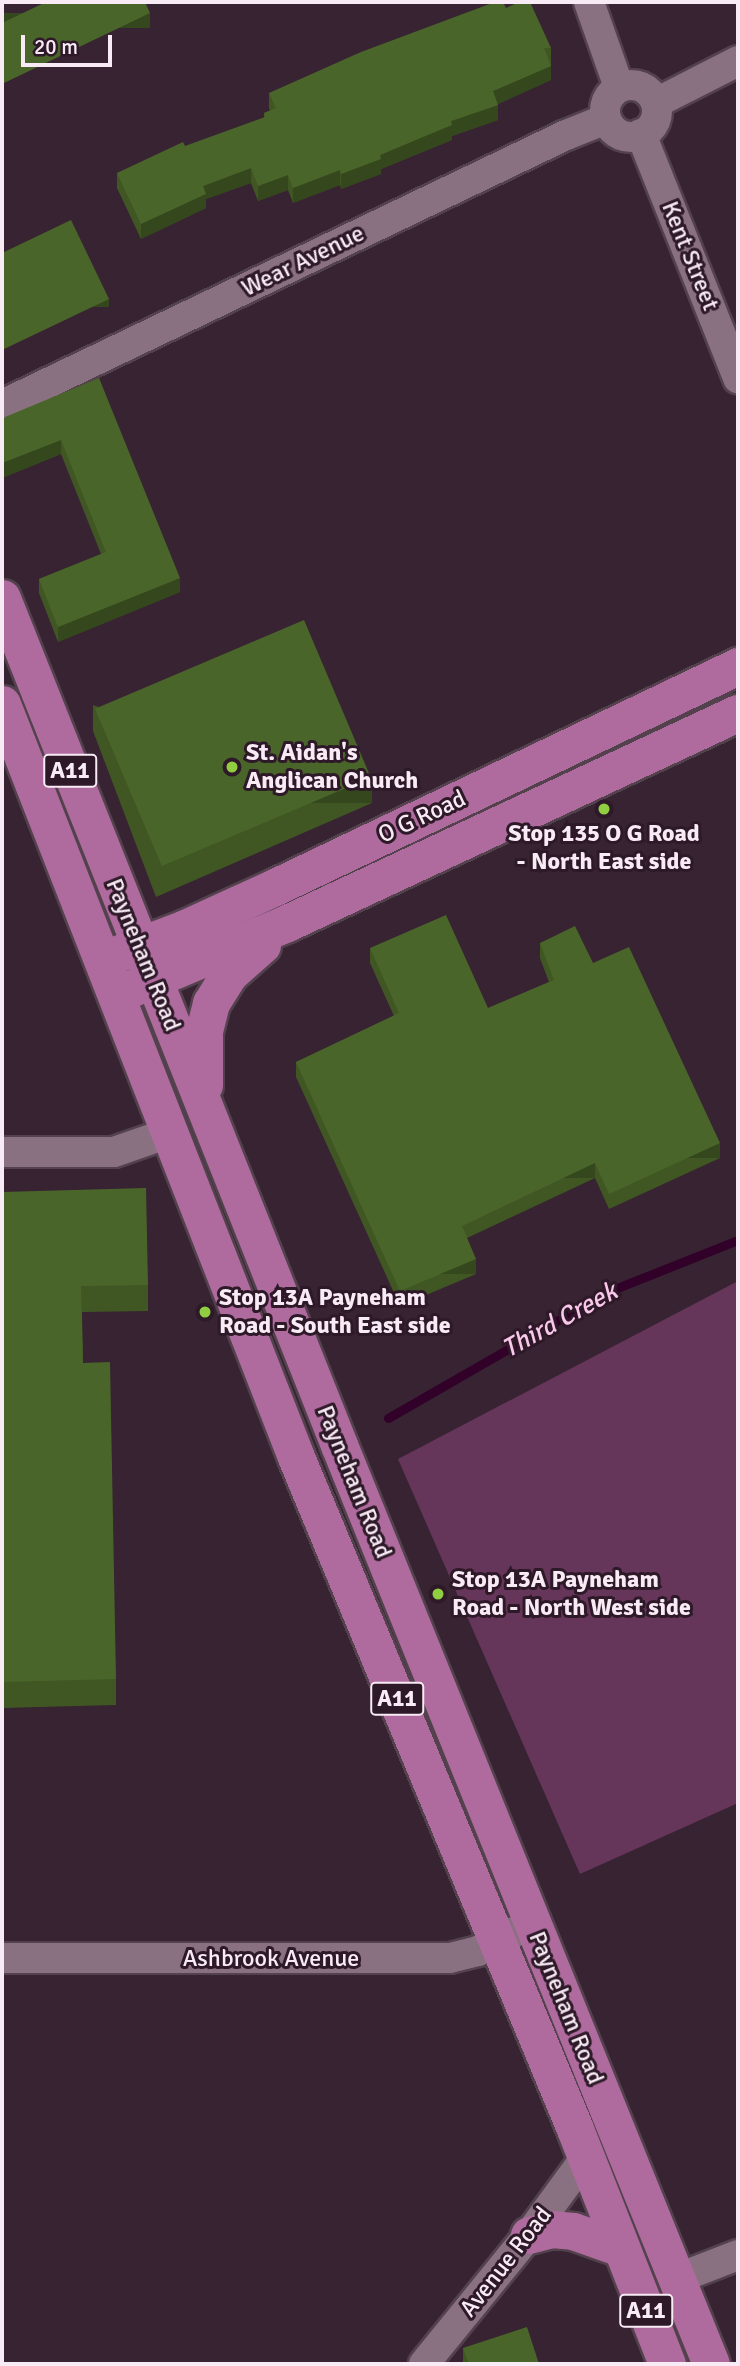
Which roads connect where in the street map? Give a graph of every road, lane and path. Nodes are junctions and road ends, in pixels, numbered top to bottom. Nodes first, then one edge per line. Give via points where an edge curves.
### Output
1 (589, 2) edge
2 (738, 61) edge
3 (619, 87) junction
4 (656, 103) junction
5 (606, 119) junction
6 (641, 134) junction
7 (738, 378) edge
8 (2, 405) edge
9 (2, 598) edge
10 (738, 666) edge
11 (738, 713) edge
12 (5, 720) edge
13 (287, 923) junction
14 (139, 945) junction
15 (102, 960) junction
16 (153, 980) junction
17 (115, 995) junction
18 (205, 1111) junction
19 (169, 1133) junction
20 (2, 1152) edge
21 (532, 1923) junction
22 (497, 1941) junction
23 (2, 1958) edge
24 (588, 2060) junction
25 (586, 2157) junction
26 (640, 2191) junction
27 (528, 2235) junction
28 (621, 2248) junction
29 (738, 2255) edge
30 (677, 2279) junction
31 (424, 2364) edge
32 (667, 2364) edge
33 (711, 2364) edge

1 - 3 street
2 - 4 street
3 - 4 street via 643,87
3 - 5 street via 608,98
4 - 6 street via 655,121
5 - 6 street via 618,134
5 - 8 street, Wear Avenue
6 - 7 street, Kent Street
9 - 14 main road, Payneham Road / A11
10 - 14 main road, O G Road via 277,886
11 - 13 main road, O G Road
12 - 15 main road, Payneham Road / A11
13 - 16 main road, O G Road
13 - 18 main road via 229,974 211,1003 202,1048
14 - 15 main road, O G Road
14 - 16 main road, Payneham Road / A11
15 - 17 main road, Payneham Road / A11
16 - 17 main road, O G Road
16 - 18 main road, Payneham Road / A11
17 - 19 main road, Payneham Road / A11
18 - 21 main road, Payneham Road / A11
19 - 20 street via 114,1152
19 - 22 main road, Payneham Road / A11 via 296,1457
21 - 22 street, Ashbrook Avenue
21 - 24 main road, Payneham Road / A11
22 - 23 street, Ashbrook Avenue via 450,1958
22 - 25 main road, Payneham Road / A11
24 - 25 main road via 598,2110
24 - 26 main road, Payneham Road / A11
25 - 26 main road via 632,2178
25 - 27 street, Avenue Road
25 - 28 main road, Payneham Road / A11
26 - 30 main road, Payneham Road / A11
27 - 28 main road via 551,2229 573,2231
27 - 31 street, Avenue Road
28 - 32 main road, Payneham Road / A11
29 - 30 street
30 - 33 main road, Payneham Road / A11

